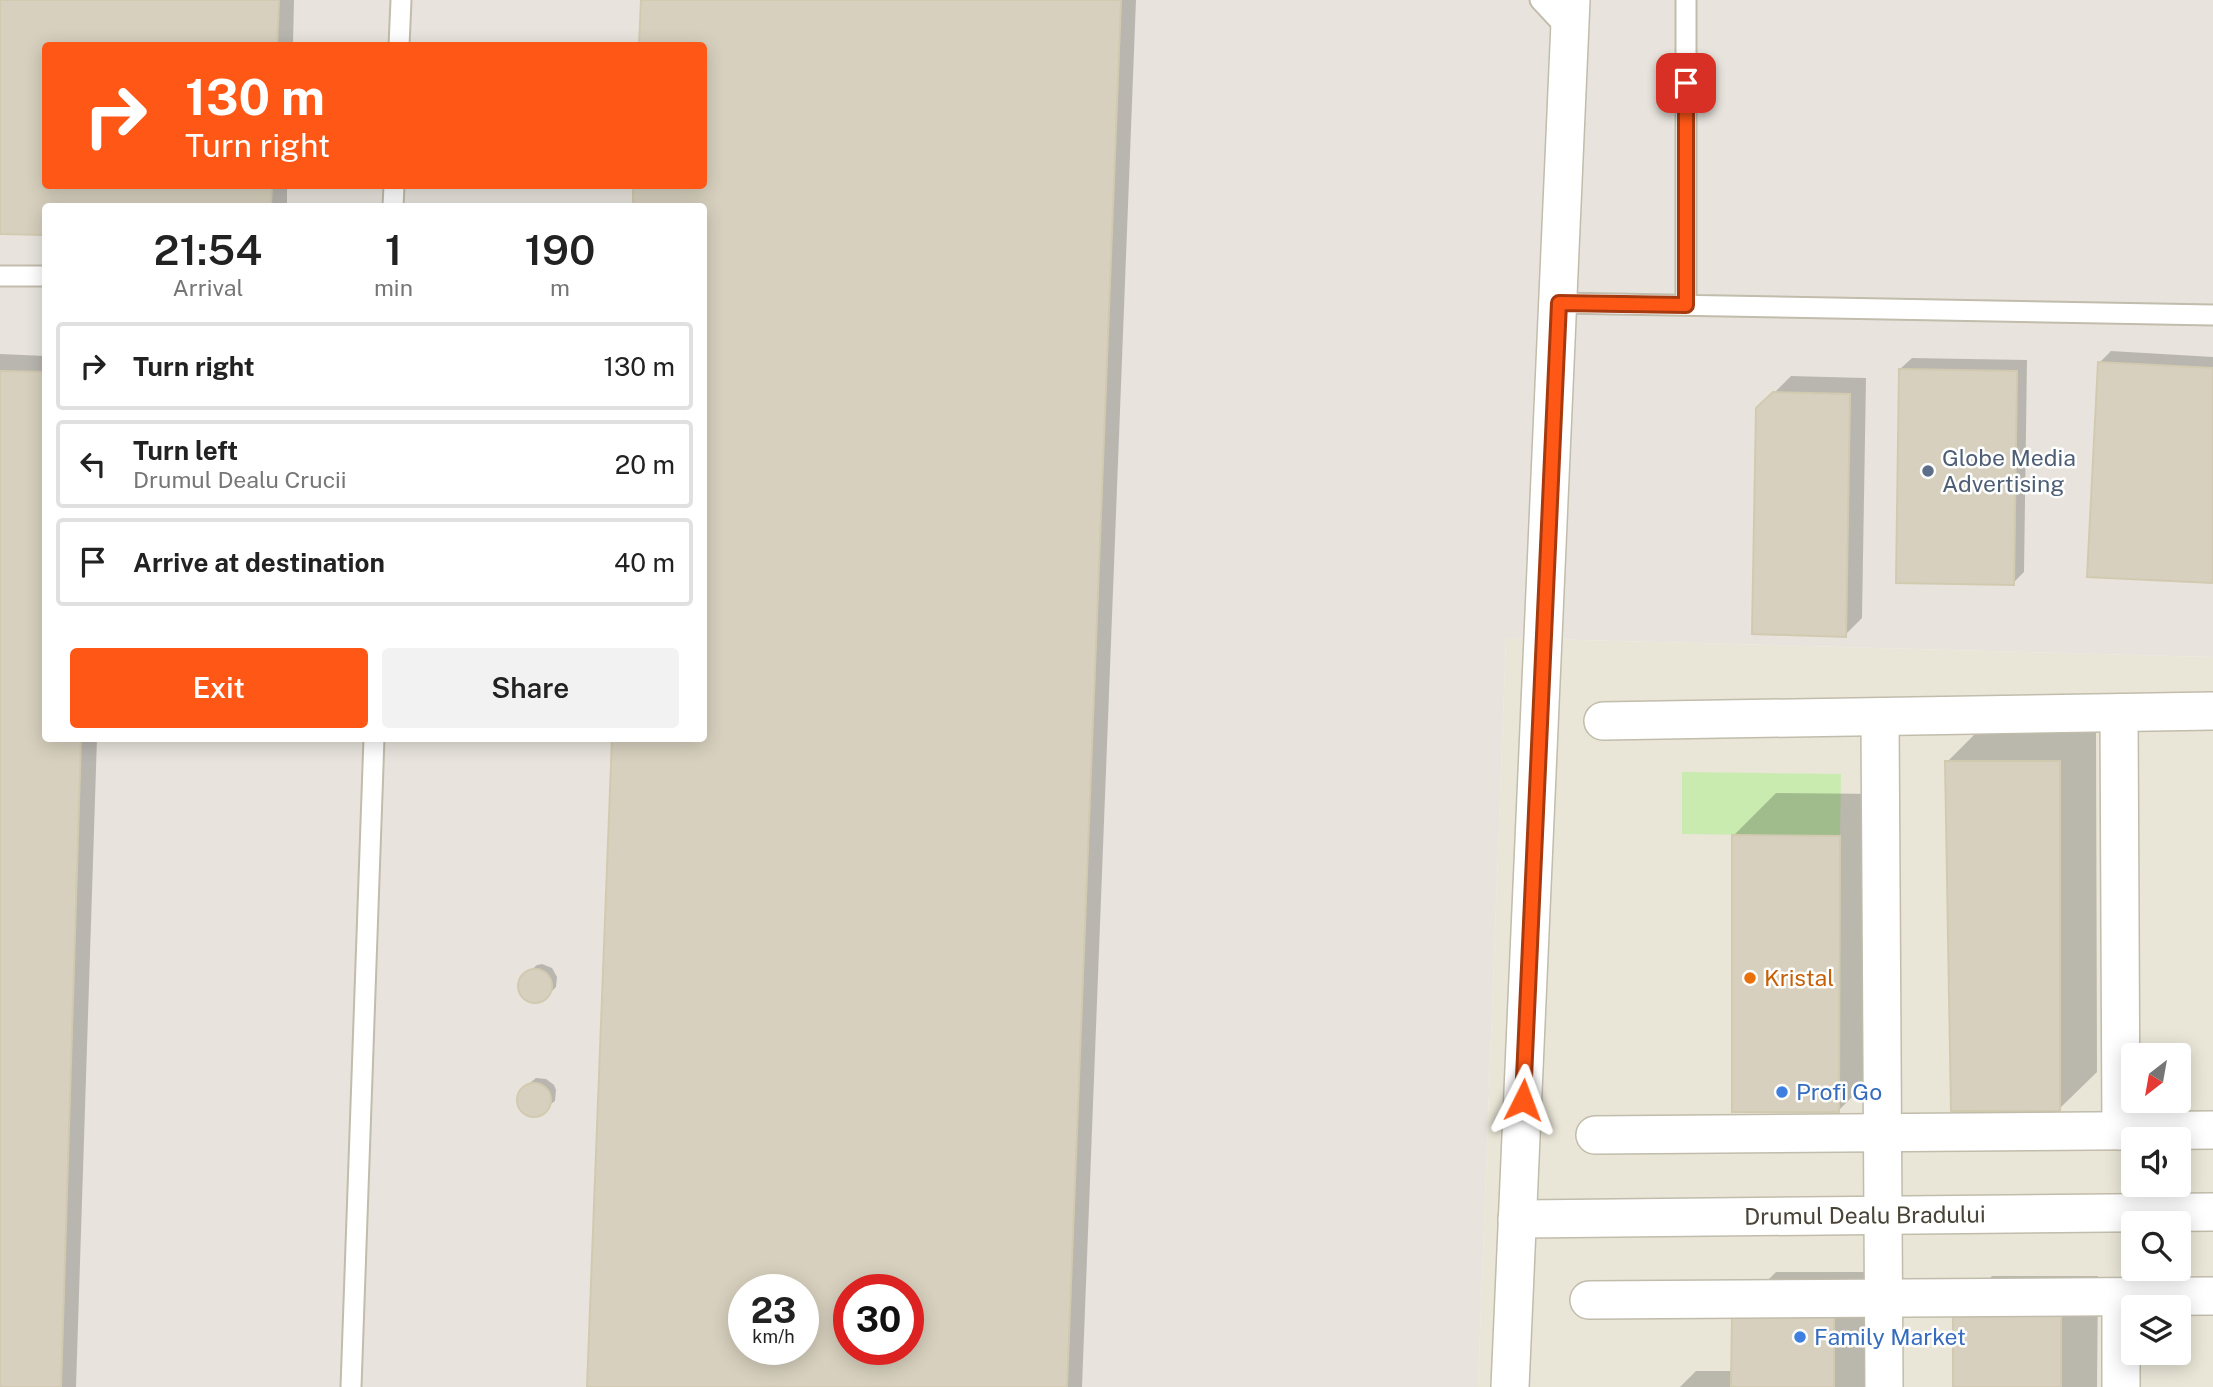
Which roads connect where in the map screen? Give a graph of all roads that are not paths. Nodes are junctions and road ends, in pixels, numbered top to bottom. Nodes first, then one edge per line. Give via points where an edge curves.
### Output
1 (401, 0) edge
2 (1540, 0) edge
3 (1686, 0) edge
4 (1571, 16) edge
5 (399, 42) edge
6 (0, 276) edge
7 (42, 276) edge
8 (1559, 303) junction
9 (1686, 305) junction
10 (2213, 315) edge
11 (2213, 711) edge
12 (2119, 713) junction
13 (1880, 717) junction
14 (1603, 721) dead end
15 (374, 742) edge
16 (2191, 1130) edge
17 (2213, 1130) edge
18 (2121, 1131) joint
19 (1883, 1133) junction
20 (1595, 1135) dead end
21 (2213, 1212) edge
22 (1883, 1214) junction
23 (1517, 1219) junction
24 (2191, 1296) edge
25 (2213, 1296) edge
26 (2121, 1297) edge
27 (1883, 1298) junction
28 (1589, 1300) dead end
29 (2121, 1365) edge
30 (351, 1387) edge
31 (1510, 1387) edge
32 (1884, 1387) edge
33 (2121, 1387) edge

1 - 5 lane
2 - 4 lane
3 - 9 lane
4 - 8 street
6 - 7 lane
8 - 9 lane
8 - 23 street
9 - 10 lane
11 - 12 street
12 - 13 street
12 - 18 street
13 - 14 street
13 - 19 street
15 - 30 lane
16 - 17 street
18 - 19 street
19 - 20 street
19 - 22 street
21 - 22 street, Drumul Dealu Bradului
22 - 23 street, Drumul Dealu Bradului
22 - 27 street
23 - 31 street
24 - 25 street
26 - 27 street
27 - 28 street
27 - 32 street
29 - 33 street

